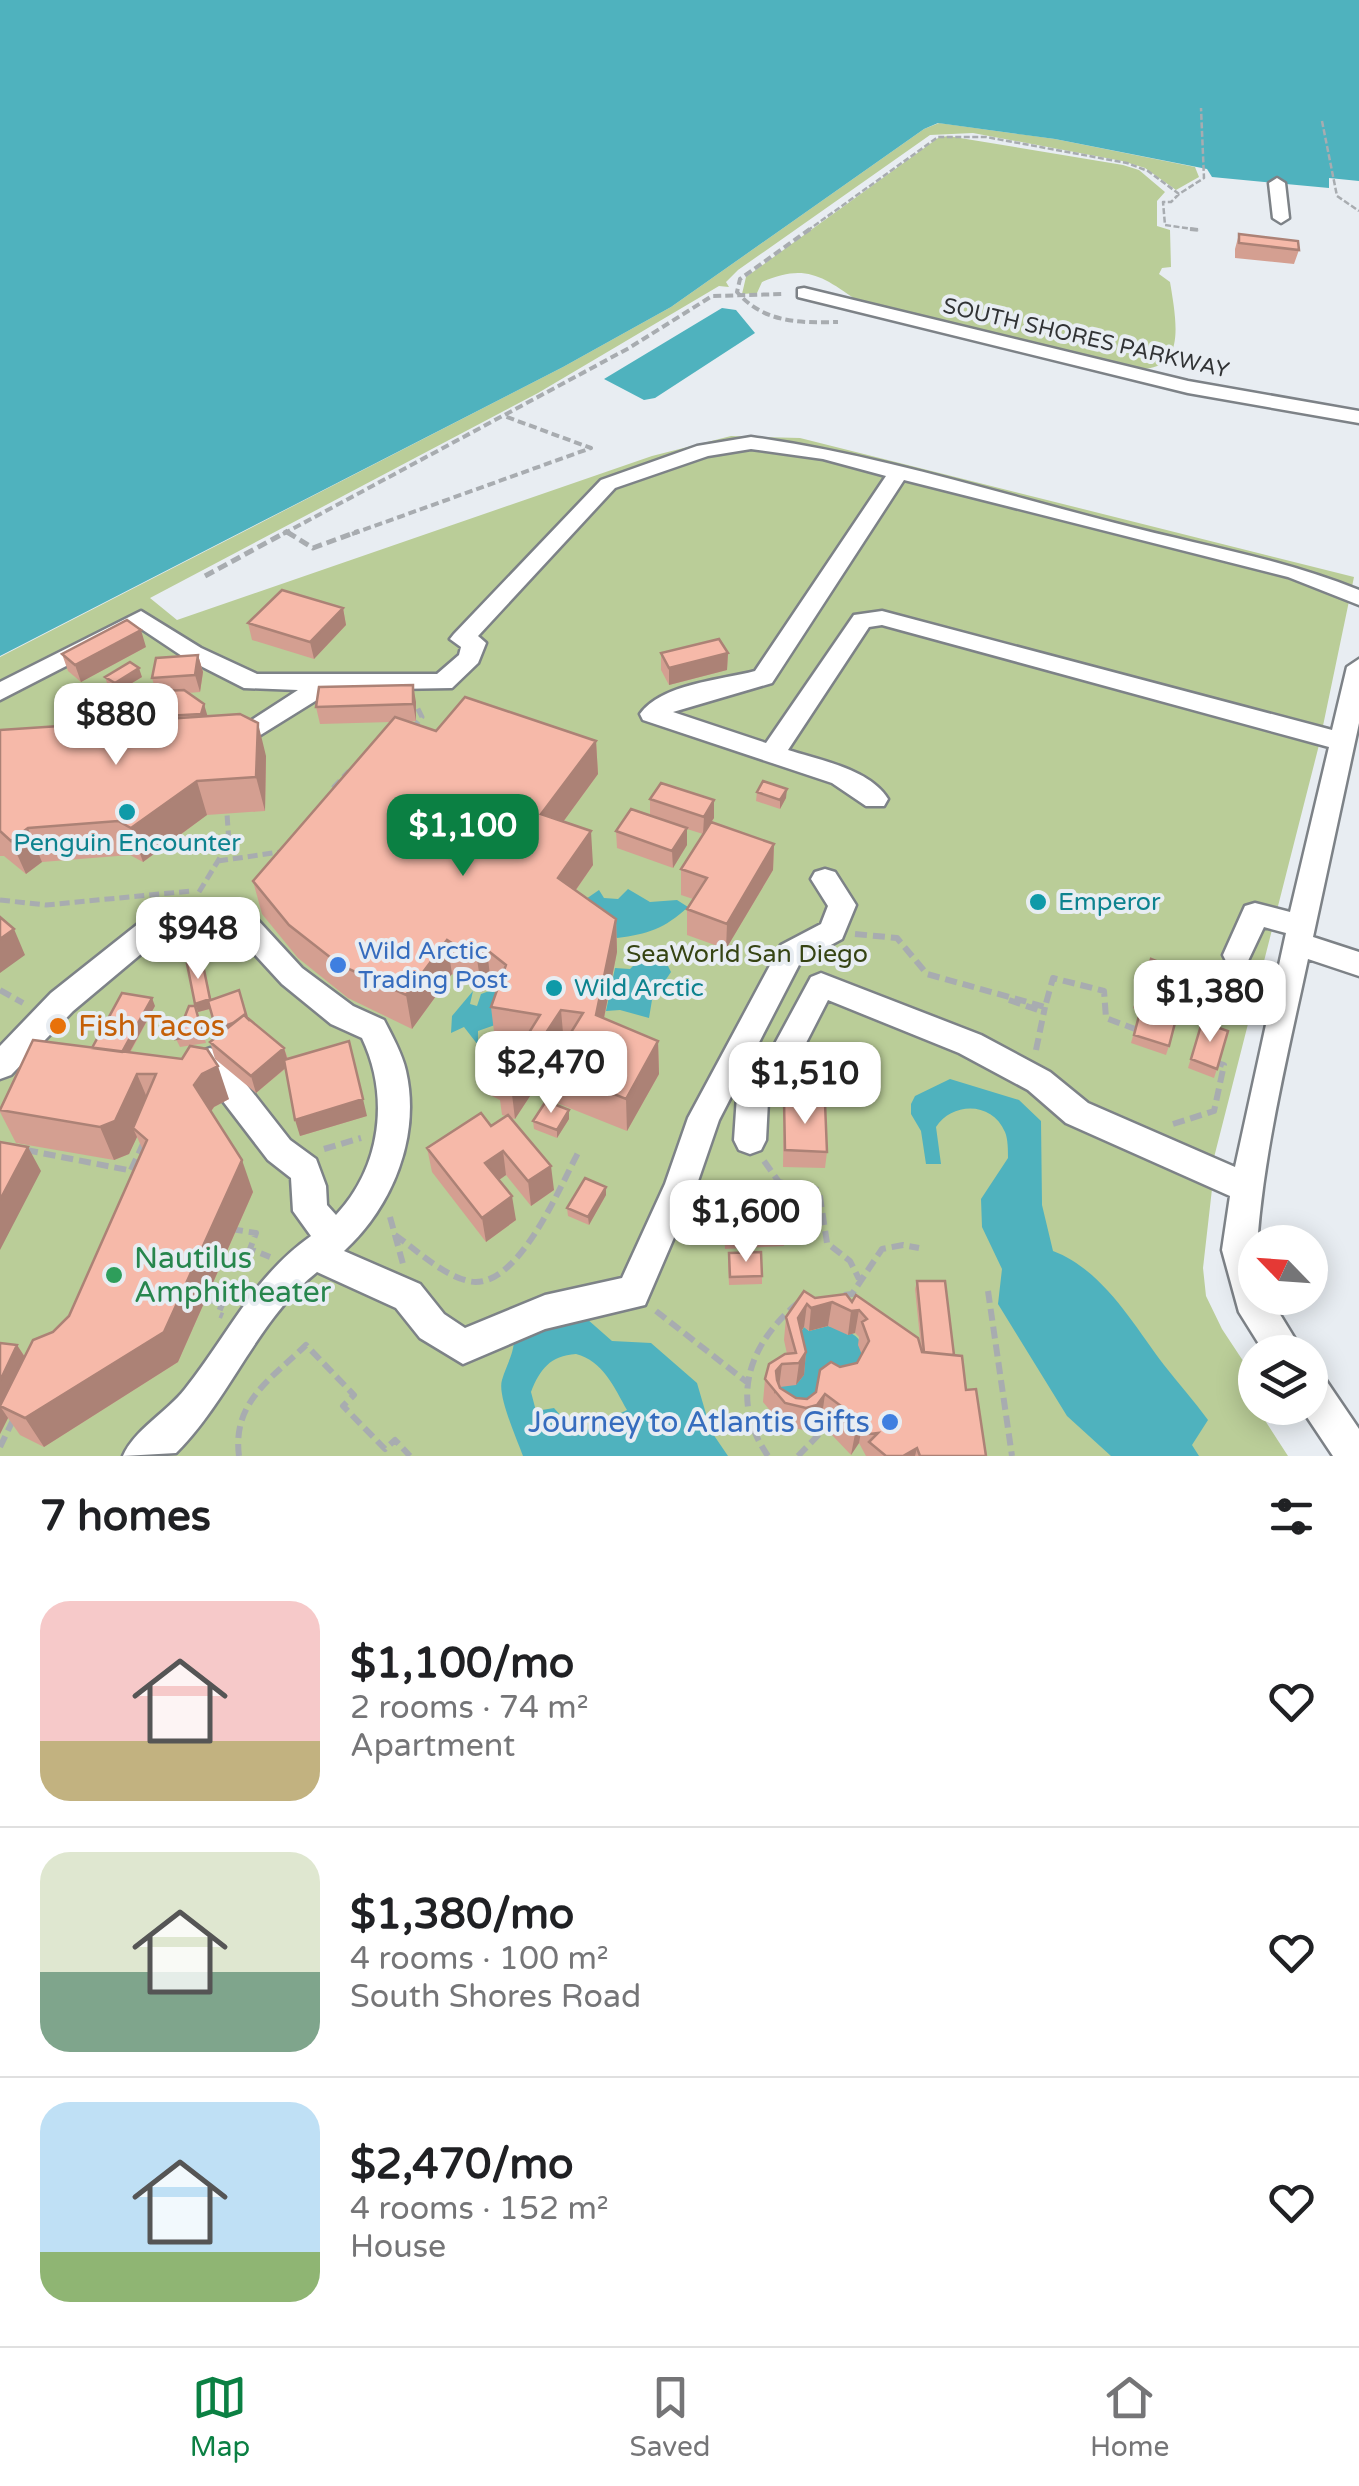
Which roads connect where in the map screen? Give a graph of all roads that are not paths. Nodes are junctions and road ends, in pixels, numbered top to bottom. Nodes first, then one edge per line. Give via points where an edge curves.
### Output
1 (1278, 183) dead end
2 (1280, 218) dead end
3 (804, 292) road end
4 (1359, 416) edge
5 (900, 472) junction
6 (1359, 598) edge
7 (1359, 668) edge
8 (326, 683) junction
9 (0, 692) edge
10 (208, 738) edge
11 (1344, 742) junction
12 (773, 752) junction
13 (875, 800) dead end
14 (825, 880) dead end
15 (1301, 936) junction
16 (1237, 955) dead end
17 (1359, 964) edge
18 (210, 1061) edge
19 (0, 1066) edge
20 (750, 1140) road end
21 (1249, 1190) junction
22 (324, 1246) junction
23 (1273, 1335) edge
24 (1328, 1416) edge
25 (142, 1456) edge
26 (1355, 1456) edge

1 - 2 street
3 - 4 street, SOUTH SHORES PARKWAY via 1188,388
5 - 6 street via 1296,572
5 - 8 street via 751,443 704,450 608,484 462,639 474,643 470,658 444,682
5 - 12 street via 764,677 672,701 652,714
7 - 11 street
8 - 9 street via 254,682 140,618
8 - 10 street via 246,735
11 - 12 street via 882,618 862,620
11 - 15 street
12 - 13 street via 841,777
14 - 22 street via 842,905 832,931 791,953 704,1118 632,1293 574,1300 463,1347 432,1326 408,1296 364,1280
15 - 16 street via 1255,914
15 - 17 street
15 - 21 street via 1258,1120
18 - 22 street via 279,1150 304,1170
19 - 22 street via 62,1002 158,924 202,903 245,925 292,976 373,1030 391,1071 392,1146 380,1177
20 - 21 street via 753,1096 776,1071 821,985 970,1044 1040,1080 1077,1113
21 - 23 street via 1239,1250 1257,1312
22 - 25 street via 272,1292 226,1368
24 - 26 street

